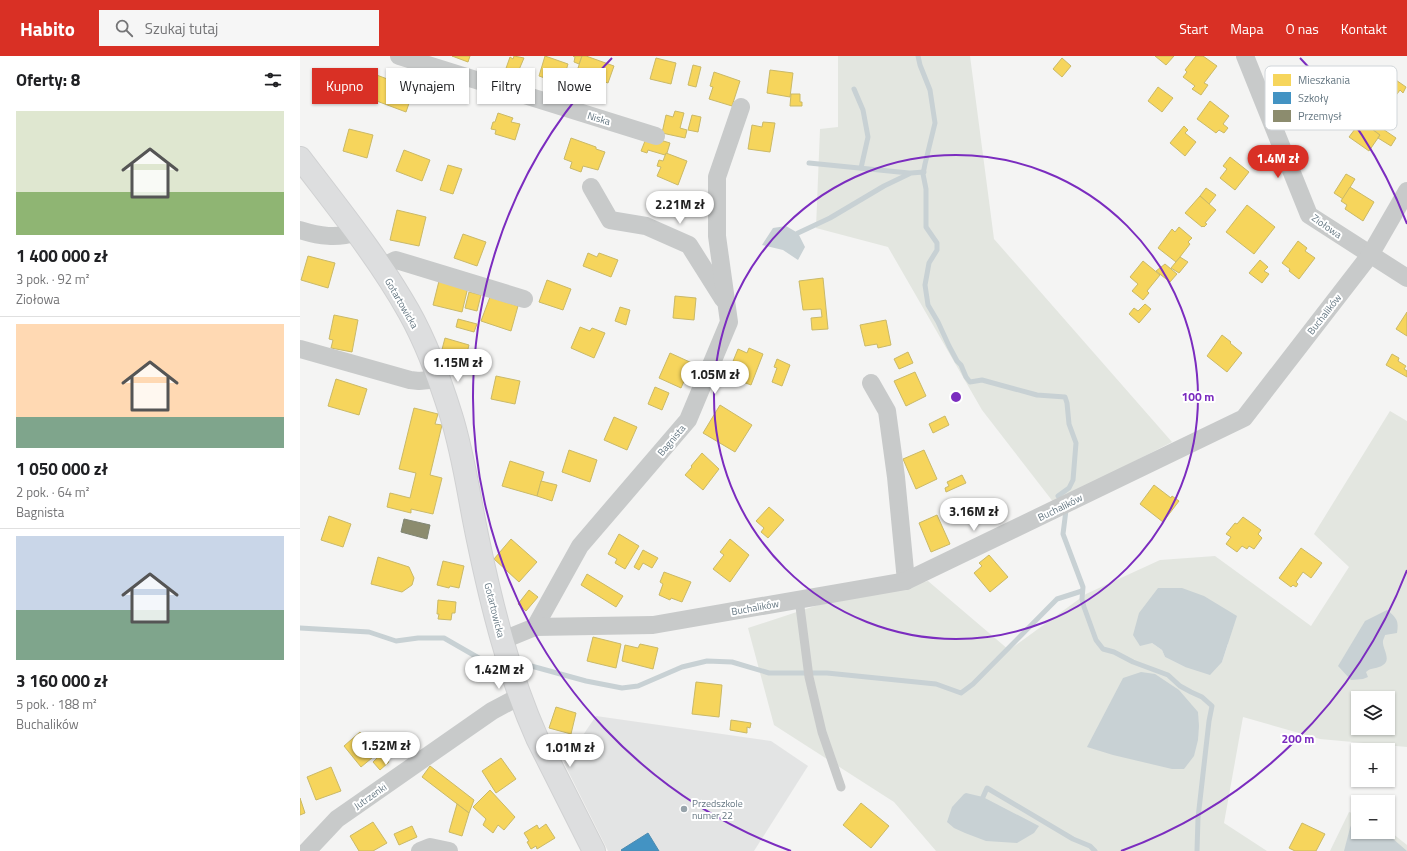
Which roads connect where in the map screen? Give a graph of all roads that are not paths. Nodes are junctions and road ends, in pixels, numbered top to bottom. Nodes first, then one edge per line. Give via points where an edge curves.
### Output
1 (403, 56) edge
2 (1245, 56) edge
3 (1265, 106) edge
4 (741, 108) dead end
5 (1275, 130) edge
6 (656, 136) dead end
7 (300, 158) edge
8 (591, 187) dead end
9 (1407, 191) edge
10 (300, 230) edge
11 (356, 232) junction
12 (1370, 255) junction
13 (381, 267) junction
14 (1407, 278) edge
15 (524, 299) dead end
16 (726, 305) junction
17 (300, 349) edge
18 (439, 379) junction
19 (871, 383) dead end
20 (906, 581) junction
21 (799, 599) junction
22 (535, 627) junction
23 (503, 640) junction
24 (520, 696) junction
25 (841, 787) dead end
26 (316, 848) edge
27 (420, 851) edge
28 (449, 851) edge
29 (594, 851) edge

1 - 6 street, Niska
2 - 3 street, Ziołowa
4 - 16 street, Bagnista via 717,177 717,236
5 - 12 street, Ziołowa via 1309,215
7 - 11 street, Gotartowicka
8 - 16 street via 610,220 646,226 689,245
9 - 12 street, Buchalików
10 - 11 street via 334,236
11 - 13 street, Gotartowicka
12 - 14 street, Ziołowa
12 - 20 street, Buchalików via 1244,418
13 - 15 street via 396,260
13 - 18 street, Gotartowicka via 410,313
16 - 22 street, Bagnista via 729,322 688,420 580,546
17 - 18 street via 410,380
18 - 23 street, Gotartowicka via 458,440 478,542
19 - 20 street via 887,411
20 - 21 street, Buchalików
21 - 22 street, Buchalików via 653,625
21 - 25 lane via 808,673 822,732
22 - 23 street, Buchalików
23 - 24 street, Gotartowicka
24 - 26 street, Jutrzenki via 492,711 337,818
24 - 29 street, Gotartowicka via 529,721
27 - 28 street via 430,847

